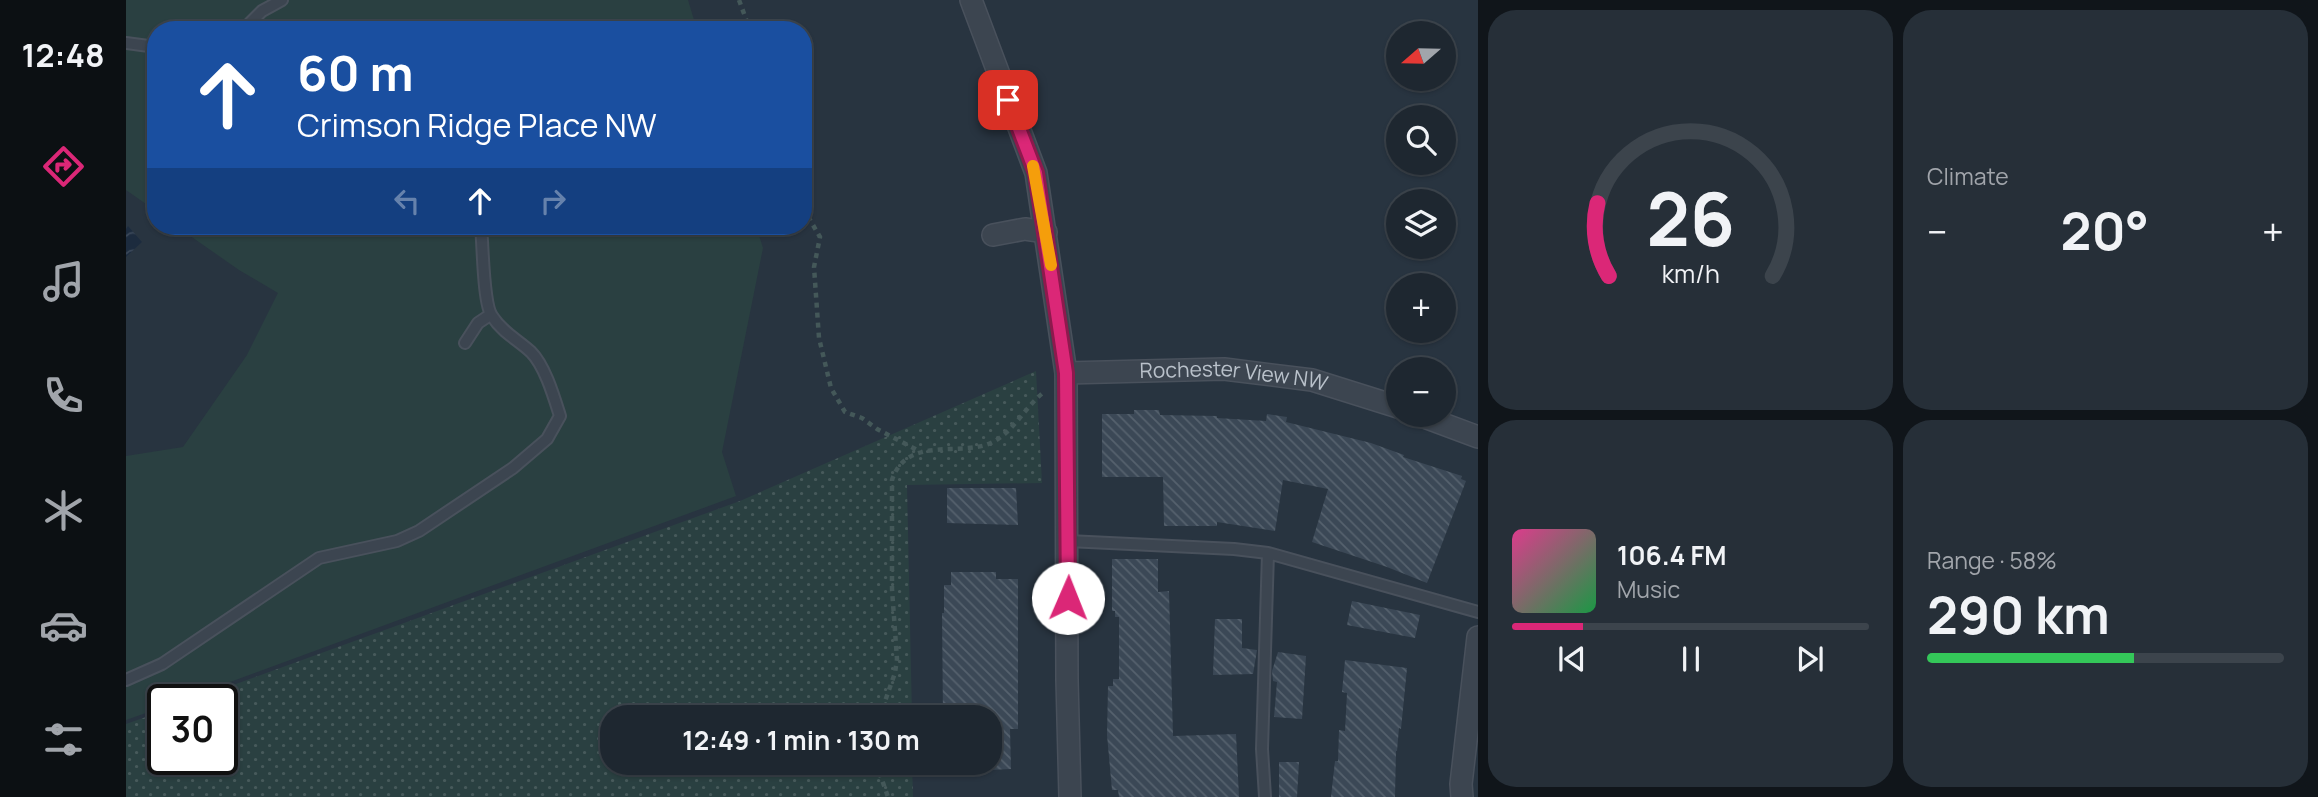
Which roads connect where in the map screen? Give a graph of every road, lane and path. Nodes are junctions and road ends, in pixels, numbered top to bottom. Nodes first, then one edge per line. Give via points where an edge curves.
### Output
1 (282, 0) edge
2 (739, 0) edge
3 (971, 0) edge
4 (252, 21) edge
5 (747, 21) edge
6 (126, 43) edge
7 (147, 46) edge
8 (812, 223) edge
9 (1046, 232) junction
10 (482, 235) edge
11 (993, 235) dead end
12 (490, 315) junction
13 (465, 343) dead end
14 (1066, 373) junction
15 (1044, 392) dead end
16 (1386, 403) edge
17 (1451, 427) edge
18 (1478, 437) edge
19 (922, 452) junction
20 (1068, 541) junction
21 (1268, 553) junction
22 (1478, 611) edge
23 (1478, 637) edge
24 (126, 680) edge
25 (884, 705) edge
26 (880, 775) edge
27 (888, 797) edge
28 (1070, 797) edge
29 (1265, 797) edge
30 (1462, 797) edge

1 - 4 lane
2 - 5 path
3 - 9 street via 1036,173
6 - 7 lane
8 - 19 path via 820,237 814,267 819,338 831,388 845,411
9 - 11 street via 1026,229
9 - 14 street
10 - 12 lane
12 - 13 lane via 478,323
12 - 24 lane via 533,354 550,384 560,416 547,439 513,468 419,531 319,558 162,663
14 - 16 street, Rochester View NW via 1224,369 1312,380
14 - 20 street
15 - 19 path via 990,444
17 - 18 street
19 - 25 path via 899,466 892,480 897,659
20 - 21 lane
20 - 28 street
21 - 22 lane
21 - 29 lane via 1262,749
23 - 30 street
26 - 27 path

